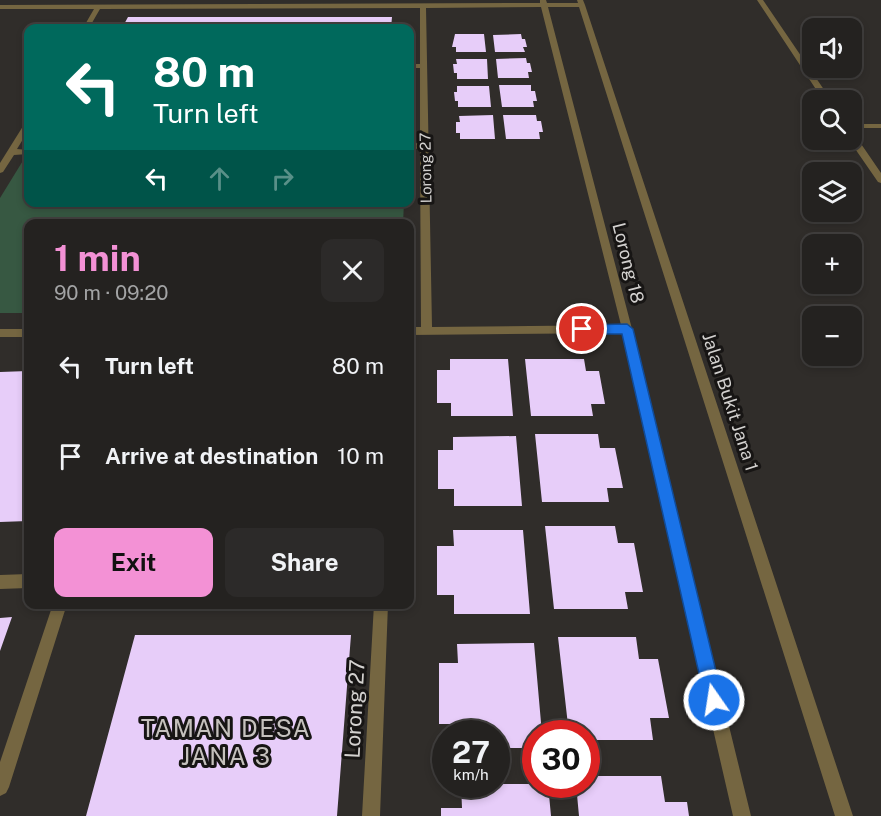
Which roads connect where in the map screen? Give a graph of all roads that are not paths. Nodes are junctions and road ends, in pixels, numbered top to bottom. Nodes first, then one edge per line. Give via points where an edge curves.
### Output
1 (759, 0) edge
2 (544, 2) edge
3 (581, 2) edge
4 (423, 6) junction
5 (0, 7) edge
6 (98, 8) junction
7 (88, 24) edge
8 (414, 66) edge
9 (424, 66) junction
10 (820, 90) edge
11 (862, 126) edge
12 (881, 126) edge
13 (24, 131) edge
14 (414, 146) edge
15 (425, 146) junction
16 (861, 150) edge
17 (11, 152) junction
18 (24, 152) edge
19 (0, 170) edge
20 (881, 180) edge
21 (627, 329) junction
22 (427, 330) junction
23 (414, 331) edge
24 (0, 333) edge
25 (24, 333) edge
26 (24, 581) edge
27 (0, 582) edge
28 (58, 609) edge
29 (381, 609) edge
30 (0, 788) edge
31 (371, 816) edge
32 (742, 816) edge
33 (844, 816) edge

1 - 10 street
2 - 3 street
2 - 4 street
2 - 21 street, Lorong 18
3 - 33 street, Jalan Bukit Jana 1
4 - 6 street
4 - 9 street, Lorong 27
5 - 6 street
6 - 7 street
8 - 9 street
9 - 15 street, Lorong 27
11 - 12 street
13 - 17 street
14 - 15 street
15 - 22 street, Lorong 27
16 - 20 street
17 - 18 street
17 - 19 street
21 - 22 street
21 - 32 street, Lorong 18
22 - 23 street
24 - 25 street
26 - 27 street
28 - 30 street
29 - 31 street, Lorong 27

